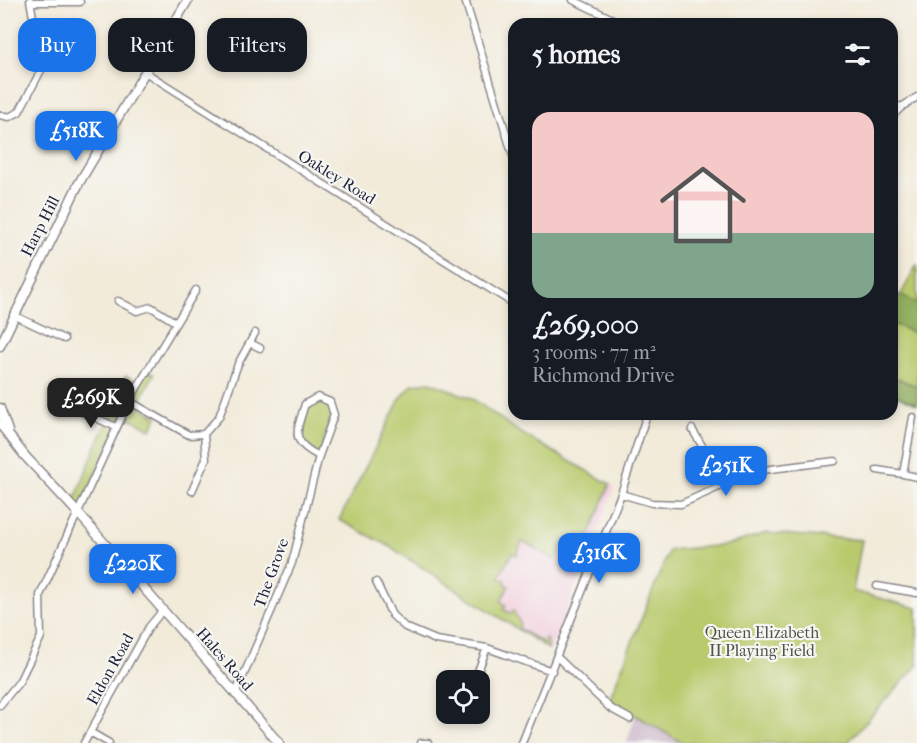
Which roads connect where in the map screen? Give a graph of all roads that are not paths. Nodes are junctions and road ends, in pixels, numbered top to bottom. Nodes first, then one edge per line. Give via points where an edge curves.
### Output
1 (188, 0) edge
2 (465, 0) edge
3 (573, 0) edge
4 (30, 1) edge
5 (80, 2) dead end
6 (177, 18) edge
7 (610, 18) edge
8 (145, 72) joint
9 (917, 97) edge
10 (898, 106) edge
11 (903, 106) junction
12 (898, 111) edge
13 (0, 115) edge
14 (508, 140) edge
15 (196, 290) dead end
16 (508, 300) edge
17 (118, 301) dead end
18 (13, 315) junction
19 (175, 322) junction
20 (255, 333) dead end
21 (64, 339) dead end
22 (250, 343) junction
23 (0, 346) edge
24 (260, 348) dead end
25 (129, 401) junction
26 (0, 408) edge
27 (76, 409) dead end
28 (913, 417) dead end
29 (645, 420) edge
30 (0, 424) edge
31 (116, 427) junction
32 (692, 429) dead end
33 (8, 431) junction
34 (204, 434) junction
35 (319, 456) junction
36 (835, 461) dead end
37 (877, 470) dead end
38 (903, 474) junction
39 (917, 477) edge
40 (725, 484) junction
41 (192, 491) dead end
42 (621, 494) junction
43 (78, 513) junction
44 (376, 582) dead end
45 (877, 586) dead end
46 (917, 593) edge
47 (163, 610) junction
48 (487, 648) junction
49 (557, 657) junction
50 (478, 670) edge
51 (552, 670) junction
52 (235, 695) junction
53 (0, 705) edge
54 (630, 719) dead end
55 (90, 732) junction
56 (84, 743) edge
57 (109, 743) edge
58 (279, 743) edge
59 (422, 743) edge
60 (428, 743) edge
61 (522, 743) edge

1 - 6 main road, Harp Hill
2 - 14 street
3 - 7 street
4 - 5 street
4 - 13 street via 47,58 19,112 9,117
8 - 16 street, Oakley Road
8 - 18 main road, Harp Hill via 79,183
9 - 11 street
10 - 11 street
11 - 12 street
15 - 19 street
17 - 19 street via 135,310 151,307
18 - 21 street
18 - 23 main road, Harp Hill
19 - 25 street
20 - 22 street
22 - 24 street
22 - 34 street via 219,417
25 - 31 street
25 - 34 street via 185,434
26 - 33 main road, Hales Road
27 - 31 street
28 - 38 street
29 - 42 street
30 - 33 main road, Hales Road
31 - 43 street
32 - 40 street
33 - 43 main road, Hales Road via 25,456
34 - 41 street via 206,459
35 - 35 street, The Grove via 334,412 330,402 318,397 305,404 297,434 301,445
35 - 52 street, The Grove via 292,563
36 - 40 street via 765,468
37 - 38 street
38 - 39 street
40 - 42 street via 681,504 652,503
42 - 49 street
43 - 47 main road, Hales Road
43 - 53 street via 40,595 41,637 19,682
44 - 48 street via 392,615 405,627 436,640
45 - 46 street
47 - 52 main road, Hales Road
47 - 55 street, Eldon Road via 149,627
48 - 50 street
48 - 51 street
49 - 51 street
49 - 54 street via 610,708
51 - 61 street
52 - 58 main road, Hales Road
55 - 56 street, Eldon Road
55 - 57 street
59 - 60 street

